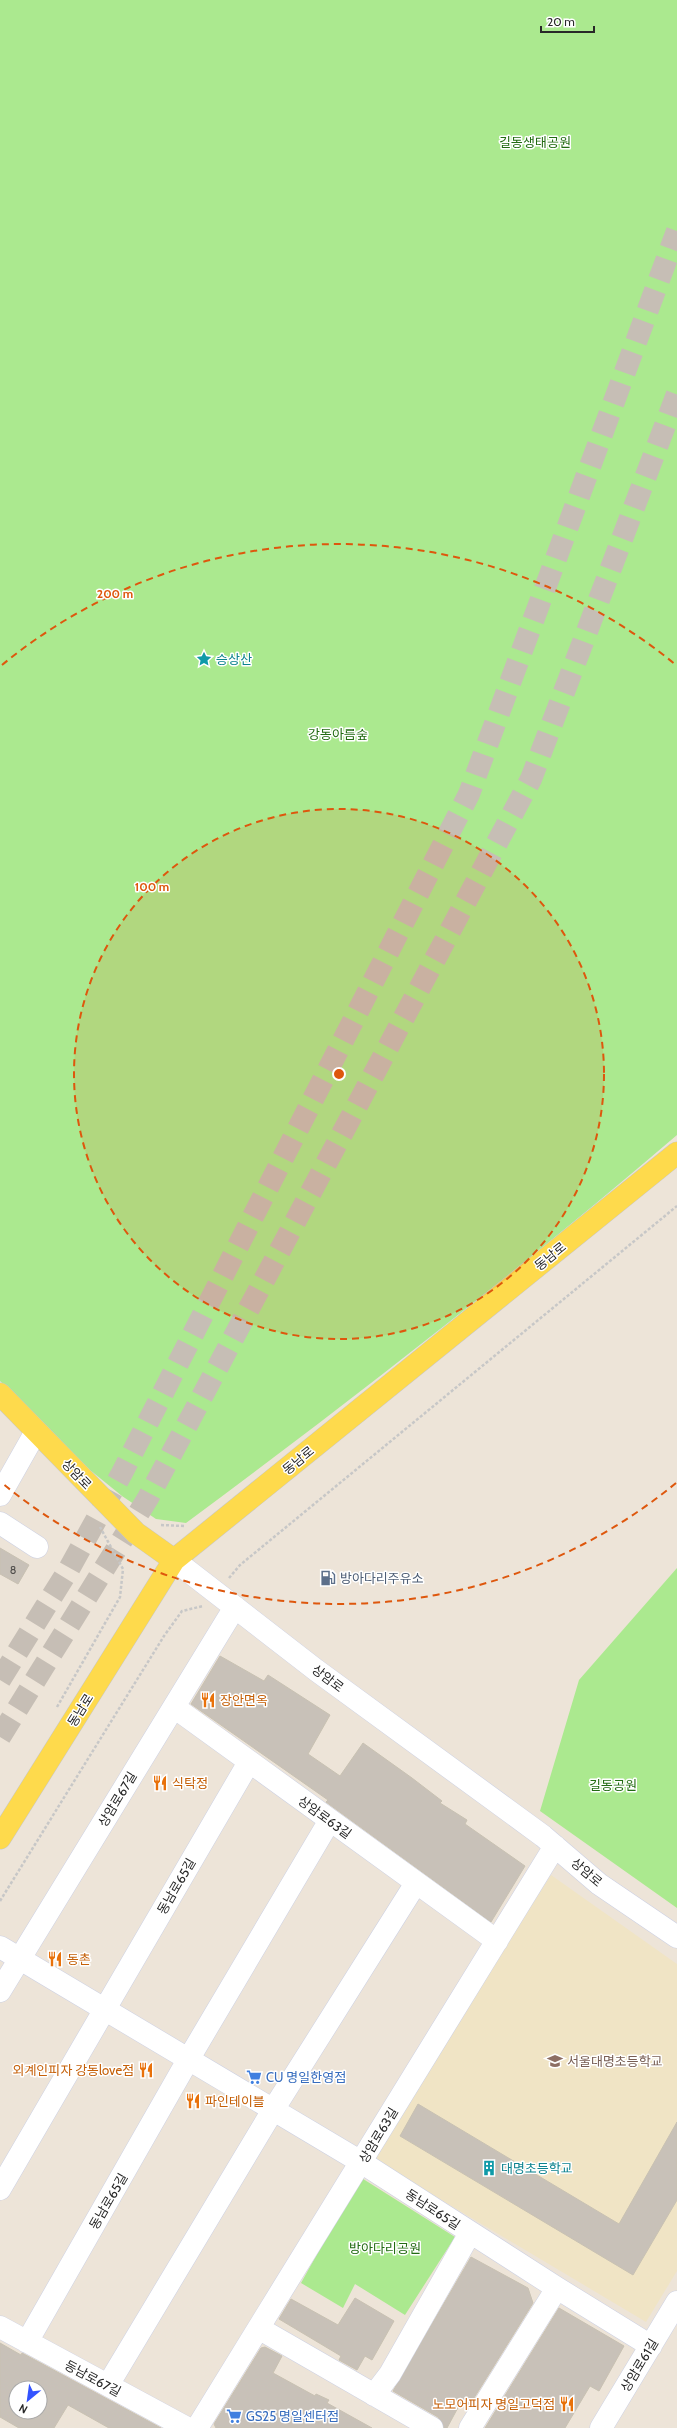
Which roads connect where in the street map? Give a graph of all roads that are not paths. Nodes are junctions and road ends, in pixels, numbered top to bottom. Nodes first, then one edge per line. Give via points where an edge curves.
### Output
1 (677, 1153) edge
2 (0, 1394) edge
3 (34, 1435) dead end
4 (0, 1495) edge
5 (0, 1523) edge
6 (37, 1547) dead end
7 (174, 1560) junction
8 (235, 1607) junction
9 (174, 1707) junction
10 (249, 1762) junction
11 (330, 1820) junction
12 (1, 1836) edge
13 (555, 1846) junction
14 (416, 1883) junction
15 (677, 1937) edge
16 (496, 1941) junction
17 (0, 1947) edge
18 (19, 1960) junction
19 (0, 1991) edge
20 (104, 2010) junction
21 (188, 2060) junction
22 (273, 2110) junction
23 (362, 2162) junction
24 (0, 2189) edge
25 (470, 2233) junction
26 (557, 2288) junction
27 (677, 2302) edge
28 (0, 2327) edge
29 (260, 2329) junction
30 (27, 2342) junction
31 (651, 2346) junction
32 (108, 2385) junction
33 (374, 2395) junction
34 (187, 2428) edge
35 (197, 2428) edge
36 (432, 2428) edge
37 (470, 2428) edge
38 (601, 2428) edge

1 - 7 main road, 동남로
2 - 7 main road, 상암로 via 136,1533
3 - 4 street
5 - 6 street
7 - 8 street, 상암로 via 210,1599
7 - 12 main road, 동남로
8 - 9 street, 상암로67길
8 - 13 street, 상암로
9 - 10 street, 상암로63길
9 - 18 street, 상암로67길
10 - 11 street, 상암로63길
10 - 20 street, 동남로65길
11 - 14 street, 상암로63길
11 - 21 street, 동남로65길
13 - 15 street, 상암로 via 599,1884
13 - 16 street, 상암로63길
14 - 16 street, 상암로63길
14 - 22 street
16 - 23 street, 상암로63길
17 - 18 street, 동남로65길
18 - 19 street, 상암로67길
18 - 20 street, 동남로65길
20 - 21 street, 동남로65길
20 - 24 street, 동남로65길
21 - 22 street, 동남로65길
21 - 30 street, 동남로65길
22 - 23 street, 동남로65길
22 - 32 street
23 - 25 street, 동남로65길
23 - 29 street, 상암로63길
25 - 26 street, 동남로65길
25 - 33 street, 동남로65길 via 390,2374
26 - 31 street, 동남로65길
26 - 37 street
27 - 31 street, 상암로61길
28 - 30 street, 동남로67길
29 - 33 street
29 - 35 street, 상암로63길
30 - 32 street, 동남로67길
31 - 38 street, 상암로61길
32 - 34 street, 동남로67길
33 - 36 street

